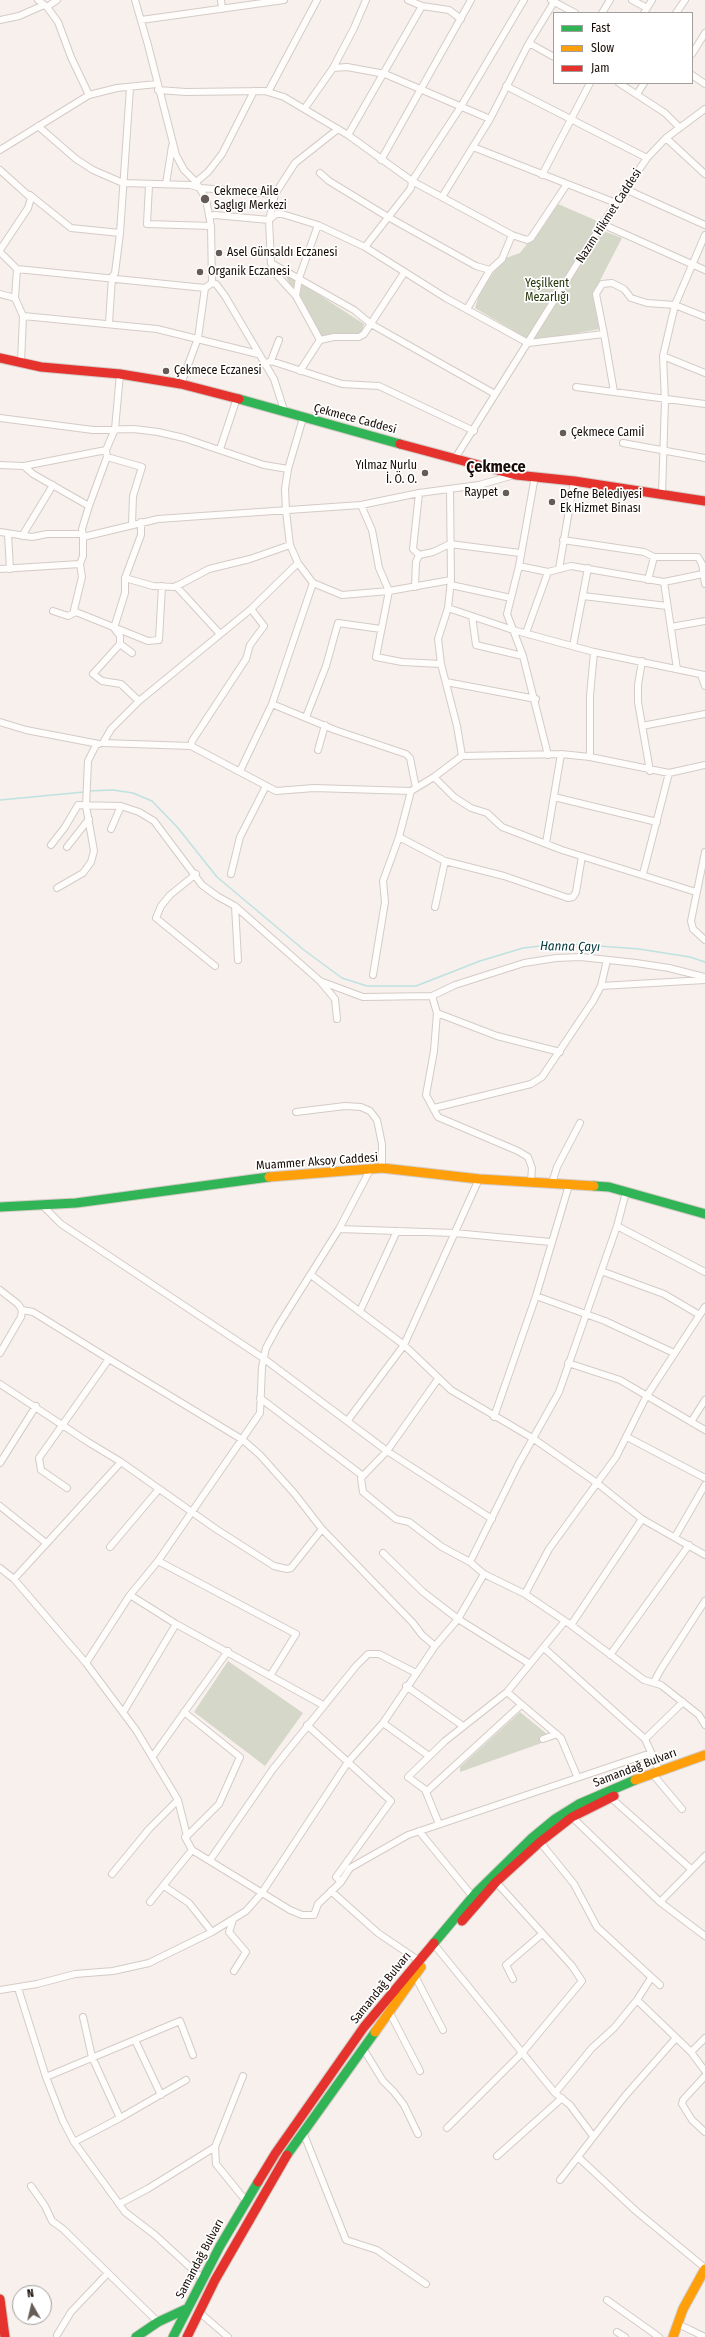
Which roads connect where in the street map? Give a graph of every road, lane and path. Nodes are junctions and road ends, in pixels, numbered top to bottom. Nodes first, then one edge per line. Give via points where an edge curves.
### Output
1 (38, 0) edge
2 (57, 0) edge
3 (135, 0) edge
4 (221, 0) edge
5 (284, 0) edge
6 (316, 0) edge
7 (366, 0) edge
8 (408, 0) edge
9 (471, 0) edge
10 (524, 0) edge
11 (610, 0) edge
12 (632, 0) edge
13 (652, 0) edge
14 (685, 0) edge
15 (552, 1) edge
16 (562, 3) edge
17 (45, 6) junction
18 (422, 6) junction
19 (222, 9) junction
20 (646, 10) edge
21 (574, 12) edge
22 (603, 12) edge
23 (677, 12) edge
24 (461, 19) junction
25 (0, 20) edge
26 (141, 20) junction
27 (705, 33) edge
28 (529, 43) junction
29 (693, 52) edge
30 (553, 56) edge
31 (333, 68) junction
32 (385, 74) junction
33 (693, 76) edge
34 (590, 84) edge
35 (621, 84) edge
36 (643, 84) edge
37 (705, 84) edge
38 (506, 86) junction
39 (158, 87) junction
40 (130, 88) junction
41 (254, 91) junction
42 (421, 91) junction
43 (268, 92) junction
44 (637, 94) junction
45 (89, 95) junction
46 (305, 108) junction
47 (460, 108) junction
48 (705, 109) edge
49 (490, 119) junction
50 (572, 120) junction
51 (38, 126) junction
52 (680, 128) junction
53 (338, 129) junction
54 (348, 135) junction
55 (666, 138) junction
56 (173, 145) junction
57 (473, 147) junction
58 (0, 150) edge
59 (647, 158) junction
60 (381, 160) junction
61 (0, 170) edge
62 (320, 173) dead end
63 (705, 174) edge
64 (542, 175) junction
65 (412, 181) junction
66 (196, 182) junction
67 (123, 183) junction
68 (149, 184) junction
69 (166, 184) junction
70 (567, 184) junction
71 (201, 188) junction
72 (625, 189) junction
73 (275, 194) junction
74 (30, 195) junction
75 (442, 197) junction
76 (616, 203) junction
77 (209, 216) junction
78 (388, 217) junction
79 (269, 220) junction
80 (602, 224) junction
81 (318, 225) junction
82 (705, 225) edge
83 (211, 226) junction
84 (120, 233) junction
85 (512, 235) junction
86 (705, 235) edge
87 (365, 248) junction
88 (0, 251) edge
89 (272, 263) junction
90 (693, 265) junction
91 (17, 269) junction
92 (490, 270) junction
93 (705, 270) edge
94 (404, 273) junction
95 (112, 277) junction
96 (299, 278) junction
97 (212, 283) junction
98 (205, 288) junction
99 (0, 294) edge
100 (296, 296) junction
101 (15, 298) junction
102 (675, 305) junction
103 (467, 309) junction
104 (23, 316) junction
105 (705, 317) edge
106 (109, 323) junction
107 (371, 324) junction
108 (604, 334) junction
109 (198, 338) junction
110 (279, 340) dead end
111 (320, 340) junction
112 (528, 343) junction
113 (258, 354) junction
114 (663, 356) junction
115 (0, 358) edge
116 (271, 361) junction
117 (21, 362) junction
118 (264, 364) junction
119 (300, 371) junction
120 (705, 373) edge
121 (120, 374) junction
122 (181, 384) junction
123 (576, 387) dead end
124 (614, 392) junction
125 (495, 394) junction
126 (237, 398) junction
127 (665, 401) junction
128 (705, 404) edge
129 (284, 410) junction
130 (0, 418) edge
131 (303, 418) junction
132 (116, 430) junction
133 (474, 431) junction
134 (623, 443) dead end
135 (220, 449) junction
136 (662, 451) junction
137 (106, 454) junction
138 (705, 458) edge
139 (454, 460) junction
140 (0, 465) edge
141 (24, 466) junction
142 (288, 469) junction
143 (516, 475) junction
144 (535, 476) junction
145 (574, 481) junction
146 (53, 485) junction
147 (450, 489) junction
148 (419, 493) junction
149 (662, 494) junction
150 (705, 501) edge
151 (361, 505) junction
152 (89, 506) junction
153 (286, 511) junction
154 (141, 522) junction
155 (132, 524) junction
156 (0, 532) edge
157 (8, 534) junction
158 (83, 535) junction
159 (22, 536) junction
160 (563, 540) junction
161 (450, 544) junction
162 (290, 545) junction
163 (520, 553) junction
164 (419, 555) junction
165 (654, 557) junction
166 (704, 562) edge
167 (298, 563) junction
168 (80, 564) junction
169 (519, 566) junction
170 (588, 568) junction
171 (0, 569) edge
172 (10, 569) junction
173 (559, 569) junction
174 (548, 572) junction
175 (703, 574) junction
176 (125, 578) junction
177 (648, 580) junction
178 (451, 582) junction
179 (664, 582) junction
180 (313, 583) junction
181 (705, 584) edge
182 (162, 586) junction
183 (176, 586) junction
184 (416, 587) junction
185 (389, 591) junction
186 (583, 596) junction
187 (511, 598) junction
188 (667, 606) junction
189 (448, 608) junction
190 (251, 609) junction
191 (53, 611) dead end
192 (76, 612) junction
193 (472, 616) junction
194 (705, 621) edge
195 (671, 627) junction
196 (114, 628) junction
197 (382, 629) junction
198 (513, 630) junction
199 (526, 633) junction
200 (220, 634) junction
201 (120, 644) junction
202 (573, 646) junction
203 (594, 652) junction
204 (132, 653) dead end
205 (523, 656) junction
206 (642, 662) junction
207 (441, 664) junction
208 (677, 669) junction
209 (703, 675) edge
210 (446, 682) junction
211 (705, 686) edge
212 (536, 699) junction
213 (139, 701) junction
214 (272, 704) junction
215 (705, 714) edge
216 (306, 717) junction
217 (0, 722) edge
218 (325, 725) junction
219 (642, 726) junction
220 (103, 743) junction
221 (96, 746) junction
222 (191, 746) junction
223 (318, 750) dead end
224 (561, 754) junction
225 (548, 755) junction
226 (462, 756) junction
227 (590, 757) junction
228 (705, 765) edge
229 (240, 771) junction
230 (650, 771) junction
231 (669, 773) junction
232 (434, 777) junction
233 (266, 786) junction
234 (414, 789) junction
235 (554, 797) junction
236 (86, 806) junction
237 (121, 806) junction
238 (89, 819) junction
239 (657, 822) junction
240 (111, 829) dead end
241 (399, 837) junction
242 (546, 843) junction
243 (51, 845) dead end
244 (67, 847) dead end
245 (705, 852) edge
246 (582, 856) junction
247 (445, 862) junction
248 (196, 874) junction
249 (232, 874) dead end
250 (643, 874) junction
251 (57, 888) dead end
252 (696, 892) junction
253 (236, 906) junction
254 (435, 907) dead end
255 (705, 940) edge
256 (238, 960) dead end
257 (607, 960) junction
258 (215, 966) dead end
259 (373, 975) dead end
260 (705, 979) edge
261 (320, 981) junction
262 (601, 986) junction
263 (432, 996) junction
264 (437, 1013) junction
265 (337, 1019) dead end
266 (560, 1052) junction
267 (434, 1108) junction
268 (296, 1112) dead end
269 (580, 1123) dead end
270 (370, 1168) junction
271 (382, 1168) junction
272 (479, 1180) junction
273 (531, 1182) junction
274 (552, 1184) junction
275 (569, 1185) junction
276 (626, 1192) junction
277 (41, 1204) junction
278 (0, 1207) edge
279 (705, 1214) edge
280 (617, 1226) junction
281 (339, 1229) junction
282 (397, 1231) junction
283 (454, 1234) junction
284 (551, 1242) junction
285 (601, 1271) junction
286 (705, 1272) edge
287 (311, 1275) junction
288 (0, 1290) edge
289 (536, 1296) junction
290 (22, 1310) junction
291 (360, 1311) junction
292 (703, 1311) edge
293 (586, 1313) junction
294 (404, 1345) junction
295 (0, 1352) edge
296 (674, 1353) junction
297 (263, 1358) junction
298 (109, 1359) junction
299 (568, 1363) junction
300 (438, 1379) junction
301 (0, 1384) edge
302 (646, 1397) junction
303 (260, 1398) junction
304 (705, 1400) edge
305 (36, 1406) junction
306 (494, 1417) junction
307 (348, 1420) junction
308 (691, 1422) junction
309 (63, 1424) junction
310 (705, 1430) edge
311 (627, 1437) junction
312 (534, 1439) junction
313 (243, 1440) junction
314 (388, 1451) junction
315 (122, 1462) junction
316 (0, 1463) edge
317 (363, 1476) junction
318 (705, 1478) edge
319 (597, 1483) junction
320 (705, 1485) edge
321 (67, 1488) dead end
322 (159, 1489) junction
323 (0, 1506) edge
324 (192, 1512) junction
325 (492, 1519) junction
326 (642, 1519) junction
327 (322, 1529) junction
328 (675, 1537) junction
329 (46, 1543) junction
330 (689, 1544) junction
331 (110, 1547) dead end
332 (383, 1553) dead end
333 (705, 1555) edge
334 (158, 1561) junction
335 (470, 1562) junction
336 (0, 1568) edge
337 (484, 1574) junction
338 (14, 1579) junction
339 (525, 1594) junction
340 (130, 1595) junction
341 (705, 1600) edge
342 (458, 1619) junction
343 (565, 1621) junction
344 (176, 1624) junction
345 (571, 1625) junction
346 (435, 1646) junction
347 (544, 1648) junction
348 (228, 1651) junction
349 (610, 1655) junction
350 (86, 1663) junction
351 (530, 1664) junction
352 (416, 1673) junction
353 (270, 1676) junction
354 (654, 1682) junction
355 (406, 1686) junction
356 (507, 1692) junction
357 (683, 1702) junction
358 (323, 1705) junction
359 (520, 1705) junction
360 (705, 1709) edge
361 (124, 1712) junction
362 (184, 1712) junction
363 (699, 1715) junction
364 (383, 1723) junction
365 (307, 1725) junction
366 (705, 1725) edge
367 (463, 1726) junction
368 (557, 1734) junction
369 (543, 1739) dead end
370 (645, 1739) junction
371 (651, 1753) junction
372 (705, 1754) edge
373 (153, 1756) junction
374 (429, 1756) junction
375 (705, 1760) edge
376 (348, 1762) junction
377 (658, 1774) junction
378 (577, 1776) junction
379 (427, 1791) junction
380 (610, 1797) junction
381 (178, 1800) junction
382 (682, 1809) dead end
383 (572, 1817) junction
384 (439, 1824) junction
385 (419, 1831) junction
386 (187, 1836) junction
387 (540, 1842) junction
388 (192, 1850) junction
389 (705, 1856) edge
390 (210, 1860) junction
391 (702, 1863) edge
392 (690, 1869) junction
393 (112, 1874) dead end
394 (341, 1882) junction
395 (496, 1882) junction
396 (164, 1886) junction
397 (331, 1891) junction
398 (262, 1894) junction
399 (472, 1897) junction
400 (150, 1902) dead end
401 (660, 1902) junction
402 (232, 1920) junction
403 (212, 1932) junction
404 (542, 1934) junction
405 (705, 1936) edge
406 (437, 1948) junction
407 (418, 1960) junction
408 (234, 1971) dead end
409 (415, 1976) junction
410 (651, 1978) junction
411 (513, 1979) dead end
412 (660, 1986) dead end
413 (18, 1988) junction
414 (0, 1990) edge
415 (637, 2000) junction
416 (390, 2013) junction
417 (83, 2018) dead end
418 (443, 2030) dead end
419 (676, 2038) junction
420 (705, 2038) edge
421 (135, 2040) junction
422 (364, 2050) junction
423 (691, 2052) junction
424 (522, 2053) junction
425 (193, 2054) dead end
426 (92, 2057) junction
427 (420, 2071) dead end
428 (705, 2071) edge
429 (243, 2076) dead end
430 (705, 2076) edge
431 (46, 2077) junction
432 (186, 2080) dead end
433 (555, 2093) junction
434 (161, 2094) junction
435 (562, 2098) junction
436 (120, 2118) junction
437 (448, 2128) dead end
438 (302, 2131) junction
439 (705, 2132) edge
440 (418, 2134) dead end
441 (593, 2136) junction
442 (74, 2142) junction
443 (215, 2147) junction
444 (497, 2156) dead end
445 (578, 2157) junction
446 (560, 2180) dead end
447 (31, 2186) dead end
448 (246, 2201) junction
449 (119, 2204) junction
450 (705, 2269) edge
451 (108, 2273) junction
452 (203, 2279) junction
453 (426, 2284) dead end
454 (0, 2299) edge
455 (607, 2300) dead end
456 (186, 2309) junction
457 (199, 2312) junction
458 (158, 2322) junction
459 (678, 2324) junction
460 (616, 2332) dead end
461 (57, 2335) dead end
462 (5, 2337) edge
463 (136, 2337) edge
464 (173, 2337) edge
465 (186, 2337) edge
466 (228, 2337) edge
467 (624, 2337) edge
468 (659, 2337) edge
469 (673, 2337) edge
470 (705, 2337) edge

1 - 17 street
2 - 17 street
3 - 26 street
4 - 19 street
5 - 19 street
6 - 43 street
7 - 31 street
8 - 18 street
9 - 24 street
10 - 47 street
11 - 22 street
12 - 20 street
13 - 20 street
14 - 23 street
15 - 16 street
15 - 28 street
16 - 21 street
17 - 25 street via 20,16
17 - 45 street via 58,22
18 - 24 street via 449,10
18 - 32 street
19 - 26 street
24 - 42 street
26 - 39 street
27 - 29 street
28 - 30 street
28 - 38 street
31 - 32 street via 347,67
31 - 46 street
32 - 42 street
32 - 54 street
33 - 37 street
34 - 50 street
35 - 44 street
36 - 44 street
38 - 49 street
38 - 50 street
39 - 40 street
39 - 41 street via 186,92
39 - 56 street
40 - 45 street via 117,88
40 - 67 street
41 - 43 street
41 - 66 street via 222,154
42 - 47 street
42 - 60 street
43 - 46 street
44 - 52 street via 665,113
45 - 51 street
46 - 53 street
47 - 49 street
47 - 65 street
48 - 52 street, Nazım Hikmet Caddesi
49 - 57 street
50 - 59 street
50 - 64 street
51 - 58 street
51 - 67 street via 76,159 93,170
52 - 55 street, Nazım Hikmet Caddesi
53 - 54 street
53 - 73 street via 295,163
54 - 60 street
55 - 59 street, Nazım Hikmet Caddesi
55 - 63 street
56 - 66 street via 184,170
56 - 69 street
57 - 64 street
57 - 75 street
59 - 72 street, Nazım Hikmet Caddesi
60 - 65 street
61 - 74 street
62 - 78 street
64 - 70 street
65 - 75 street
65 - 78 street via 411,188
66 - 71 street
67 - 68 street
67 - 84 street
68 - 69 street
68 - 83 street via 147,224
69 - 71 street
70 - 76 street
70 - 85 street via 532,238 527,240
71 - 73 street
71 - 77 street
72 - 76 street, Nazım Hikmet Caddesi
72 - 82 street
73 - 79 street
74 - 84 street via 71,228
74 - 88 street via 31,202 28,208
75 - 85 street
76 - 80 street, Nazım Hikmet Caddesi
77 - 79 street
77 - 83 street
78 - 87 street
78 - 92 street via 476,266
79 - 81 street via 276,214 282,214
79 - 89 street
80 - 90 street
80 - 112 street, Nazım Hikmet Caddesi
81 - 87 street
81 - 96 street
83 - 97 street
84 - 95 street via 115,273
85 - 92 street via 502,259
86 - 90 street
87 - 94 street
88 - 91 street
89 - 96 street
89 - 100 street via 275,273
90 - 93 street
90 - 102 street
91 - 95 street
91 - 101 street
92 - 103 street
94 - 103 street
94 - 107 street
95 - 98 street
95 - 106 street
96 - 100 street
96 - 107 street via 354,310
97 - 98 street
97 - 113 street via 216,284 225,296
98 - 109 street
99 - 101 street
100 - 111 street
101 - 104 street
102 - 105 street
102 - 108 street via 647,303 631,298 612,283 602,284 596,294
102 - 114 street
103 - 112 street
104 - 106 street
104 - 117 street
106 - 109 street via 158,329
107 - 111 street via 359,337
107 - 125 street
108 - 112 street
108 - 124 street
109 - 113 street
109 - 122 street
110 - 116 street
111 - 119 street
112 - 125 street, Nazım Hikmet Caddesi
113 - 118 street
114 - 120 street
114 - 127 street
115 - 117 main road, Çekmece Caddesi
116 - 118 street
116 - 119 street
117 - 121 main road, Çekmece Caddesi via 41,367
118 - 129 street via 274,379
119 - 133 street via 342,384 378,386
121 - 122 main road, Çekmece Caddesi
121 - 132 street
122 - 126 main road, Çekmece Caddesi
123 - 124 street
124 - 127 street
125 - 133 street, Nazım Hikmet Caddesi
126 - 129 main road, Çekmece Caddesi
126 - 135 street
127 - 128 street
127 - 136 street
129 - 131 main road, Çekmece Caddesi
130 - 132 street via 92,430
131 - 139 main road, Çekmece Caddesi
131 - 142 street
132 - 135 street via 158,432
132 - 137 street
133 - 139 street, Nazım Hikmet Caddesi
134 - 136 street
135 - 142 street via 264,465
136 - 138 street
136 - 149 street
137 - 141 street
137 - 152 street
137 - 155 street via 142,467 133,496
139 - 143 main road, Çekmece Caddesi
140 - 141 street
141 - 146 street
142 - 153 street via 285,489
143 - 144 main road, Çekmece Caddesi
143 - 147 street via 479,485
144 - 145 main road, Çekmece Caddesi
144 - 163 street
145 - 149 main road, Çekmece Caddesi
145 - 160 street
146 - 152 street
146 - 159 street
147 - 148 street
147 - 161 street
148 - 151 street
148 - 164 street via 413,549
149 - 150 main road, Çekmece Caddesi
151 - 153 street
151 - 185 street via 372,530 379,568
152 - 158 street
153 - 154 street
153 - 162 street
154 - 155 street
154 - 176 street via 141,535
155 - 158 street
156 - 157 street
157 - 159 street
157 - 172 street
158 - 159 street
158 - 168 street via 83,556
160 - 165 street via 644,552
160 - 173 street
161 - 163 street
161 - 164 street
161 - 178 street
162 - 167 street
162 - 183 street via 250,559 209,569
163 - 169 street
164 - 184 street via 416,562
165 - 166 street via 698,557
165 - 177 street
166 - 175 street
167 - 180 street
167 - 190 street
168 - 172 street
168 - 192 street via 82,577 74,610
169 - 174 street
169 - 187 street
170 - 173 street via 571,566
170 - 177 street
170 - 186 street
171 - 172 street
173 - 174 street
174 - 199 street
175 - 179 street
175 - 181 street
176 - 182 street
176 - 196 street via 124,593
177 - 179 street
178 - 184 street via 432,582
178 - 187 street
178 - 189 street
179 - 188 street
180 - 185 street via 342,595
180 - 214 street
182 - 183 street
182 - 196 street via 159,640 148,641
183 - 200 street
184 - 185 street
185 - 197 street
186 - 188 street
186 - 202 street
187 - 198 street via 507,614
188 - 195 street
189 - 193 street
189 - 207 street via 438,639
190 - 200 street
190 - 222 street via 264,626 250,645 246,659
191 - 192 street via 68,616
192 - 196 street
193 - 198 street
193 - 205 street via 476,645
194 - 195 street
195 - 208 street
196 - 201 street via 120,636
197 - 207 street via 376,656 402,662
197 - 216 street via 338,623 326,666
198 - 199 street
198 - 205 street
199 - 202 street
200 - 213 street
201 - 204 street
201 - 213 street via 93,674 102,680 121,684
202 - 203 street
203 - 206 street
203 - 227 street via 590,696
205 - 212 street
206 - 208 street
206 - 219 street via 638,694
207 - 210 street
208 - 209 street
209 - 211 street
210 - 212 street
210 - 226 street via 460,737
212 - 225 street
213 - 220 street via 111,729
214 - 216 street
214 - 229 street
215 - 219 street
216 - 218 street
217 - 221 street
218 - 223 street
218 - 234 street via 406,754 410,758
219 - 230 street
220 - 221 street
220 - 222 street
221 - 236 street via 88,761
222 - 229 street
224 - 225 street
224 - 227 street
224 - 235 street
225 - 226 street
226 - 232 street
227 - 230 street
228 - 231 street
229 - 233 street
230 - 231 street
231 - 239 street
232 - 234 street
232 - 242 street via 454,797 471,808 488,813 502,827
233 - 234 street via 276,791 314,788
233 - 249 street via 240,837
234 - 241 street
235 - 239 street
235 - 242 street
236 - 237 street
236 - 238 street
236 - 243 street via 78,805 65,828
237 - 240 street
237 - 248 street via 154,821
238 - 244 street
238 - 251 street via 94,851 91,862 74,880
239 - 250 street
241 - 247 street via 437,855
241 - 259 street via 383,881 385,902
242 - 246 street
245 - 252 street
246 - 247 street via 576,892 573,897 568,898 504,876
246 - 250 street
247 - 254 street
248 - 253 street via 202,885
248 - 258 street via 170,895 156,918
250 - 252 street
252 - 255 street via 691,921 693,929
253 - 256 street
253 - 261 street
257 - 260 street via 669,968
257 - 262 street
257 - 263 street via 582,957 524,963 455,985
260 - 262 street
261 - 263 street via 363,997
261 - 265 street via 335,999
262 - 266 street
263 - 264 street
264 - 266 street via 496,1036
264 - 267 street via 434,1051 426,1095
266 - 267 street via 542,1077 531,1084
267 - 273 street via 438,1117 528,1157 532,1168
268 - 271 street via 345,1106 361,1107 370,1111 377,1120 382,1144
269 - 274 street via 557,1167
270 - 271 main road, Muammer Aksoy Caddesi
270 - 277 main road, Muammer Aksoy Caddesi via 241,1180 76,1203
270 - 281 street
271 - 272 main road, Muammer Aksoy Caddesi
272 - 273 main road, Muammer Aksoy Caddesi
272 - 283 street
273 - 274 main road, Muammer Aksoy Caddesi
274 - 275 main road, Muammer Aksoy Caddesi
275 - 276 main road, Muammer Aksoy Caddesi via 609,1187
275 - 284 street
276 - 279 main road, Muammer Aksoy Caddesi
276 - 280 street
277 - 278 main road, Muammer Aksoy Caddesi
277 - 297 street via 60,1224
280 - 285 street
280 - 286 street
281 - 282 street
281 - 287 street
282 - 283 street
282 - 291 street
283 - 284 street
283 - 294 street
284 - 289 street
285 - 292 street
285 - 293 street
287 - 291 street
287 - 297 street via 278,1326
288 - 290 street
289 - 293 street
289 - 306 street
290 - 295 street
290 - 298 street via 33,1312
291 - 294 street
292 - 296 street
293 - 296 street
293 - 299 street
294 - 300 street
294 - 307 street
296 - 302 street
297 - 303 street
297 - 307 street
298 - 309 street
298 - 313 street
299 - 302 street via 620,1380
299 - 312 street via 554,1404
300 - 306 street
300 - 314 street
301 - 305 street
302 - 308 street
302 - 311 street
303 - 313 street via 260,1413
303 - 317 street
304 - 308 street
305 - 309 street
305 - 316 street
306 - 312 street
307 - 314 street
308 - 310 street
309 - 315 street
309 - 321 street via 39,1458 39,1463 46,1475
311 - 318 street
311 - 319 street
312 - 319 street
312 - 325 street
313 - 324 street
313 - 327 street via 294,1493
314 - 317 street
314 - 325 street
315 - 322 street
315 - 329 street
317 - 335 street via 361,1485 368,1498 396,1519 409,1522 442,1547
319 - 326 street
319 - 339 street via 549,1549
320 - 328 street
322 - 324 street
322 - 331 street
323 - 329 street
324 - 327 street via 274,1566 287,1569 299,1560
324 - 334 street
325 - 335 street
326 - 328 street
326 - 345 street
327 - 346 street
328 - 330 street
329 - 338 street
330 - 333 street
330 - 349 street
332 - 342 street via 423,1592
334 - 340 street
334 - 353 street via 296,1634
335 - 337 street
336 - 338 street
337 - 339 street
337 - 342 street
338 - 350 street
339 - 343 street
340 - 344 street
340 - 350 street
341 - 354 street
342 - 346 street
342 - 351 street
343 - 345 street
343 - 347 street
344 - 348 street
344 - 361 street
345 - 349 street
346 - 352 street
347 - 351 street
347 - 370 street
348 - 353 street
348 - 362 street
349 - 354 street via 644,1680
350 - 361 street
351 - 356 street
352 - 355 street
352 - 358 street via 379,1654 368,1654
353 - 358 street
354 - 357 street
355 - 364 street
355 - 367 street
356 - 359 street
356 - 367 street
357 - 363 street
357 - 370 street
358 - 365 street
359 - 368 street
359 - 379 street
360 - 363 street
361 - 373 street
362 - 373 street
362 - 386 street via 240,1757 219,1804
363 - 366 street
364 - 374 street
364 - 376 street
365 - 376 street
365 - 390 street via 264,1781
367 - 374 street
368 - 369 street
368 - 378 street
370 - 371 street
371 - 377 street
371 - 378 street
372 - 377 main road, Samandağ Bulvarı
373 - 381 street
374 - 379 street via 408,1778
375 - 377 main road, Samandağ Bulvarı
376 - 394 street via 391,1801 336,1877
376 - 398 street
377 - 380 main road, Samandağ Bulvarı
377 - 382 street
377 - 399 main road, Samandağ Bulvarı via 579,1804 555,1819
378 - 384 street
379 - 384 street
380 - 383 main road, Samandağ Bulvarı
380 - 392 street
381 - 386 street
381 - 393 street via 149,1829
383 - 387 main road, Samandağ Bulvarı
383 - 401 street
384 - 385 street
385 - 394 street via 350,1868
385 - 399 street
386 - 388 street via 185,1837
387 - 395 main road, Samandağ Bulvarı
387 - 410 street via 574,1884 597,1926
388 - 390 street
388 - 396 street
389 - 391 street
390 - 398 street
391 - 392 street
392 - 401 street
394 - 397 street
395 - 404 street
395 - 406 main road, Samandağ Bulvarı
396 - 400 street
396 - 403 street via 189,1903
397 - 398 street via 318,1904 314,1916 290,1910
397 - 407 street via 378,1932
398 - 402 street via 246,1911
399 - 407 main road, Samandağ Bulvarı
401 - 405 street
402 - 403 street
402 - 408 street via 229,1932 246,1952
403 - 413 street via 171,1953 135,1967 75,1974
404 - 411 street via 506,1965
404 - 424 street via 582,1981
406 - 409 main road, Samandağ Bulvarı
406 - 424 street
407 - 448 main road, Samandağ Bulvarı via 364,2027 275,2154
409 - 416 main road, Samandağ Bulvarı
409 - 418 street
410 - 412 street
410 - 415 street
413 - 414 street
413 - 431 street
415 - 419 street
415 - 433 street via 614,2028 592,2048
416 - 422 main road, Samandağ Bulvarı
416 - 427 street
417 - 426 street
419 - 423 street
419 - 441 street
420 - 423 street
421 - 425 street via 180,2021
421 - 426 street
421 - 434 street
422 - 438 main road, Samandağ Bulvarı
422 - 440 street via 383,2081 404,2105
423 - 428 street
424 - 433 street
424 - 437 street
426 - 431 street
426 - 436 street
429 - 443 street
430 - 439 street via 682,2104 692,2120
431 - 442 street
432 - 434 street
433 - 435 street
434 - 436 street
435 - 441 street
435 - 444 street
436 - 442 street
438 - 453 street via 346,2240 377,2250
438 - 457 main road, Samandağ Bulvarı via 255,2207
441 - 445 street
442 - 449 street
443 - 448 street via 216,2164
443 - 449 street
445 - 446 street
445 - 450 street
447 - 451 street via 52,2221
448 - 452 main road, Samandağ Bulvarı
449 - 452 street via 135,2221 155,2235
450 - 459 main road via 683,2309
451 - 458 street
451 - 461 street via 71,2312
452 - 456 main road, Samandağ Bulvarı
454 - 462 main road
455 - 468 street
456 - 458 main road
456 - 464 main road, Samandağ Bulvarı
457 - 465 main road, Samandağ Bulvarı
457 - 466 street
458 - 463 main road
459 - 469 main road
459 - 470 street
460 - 467 street

